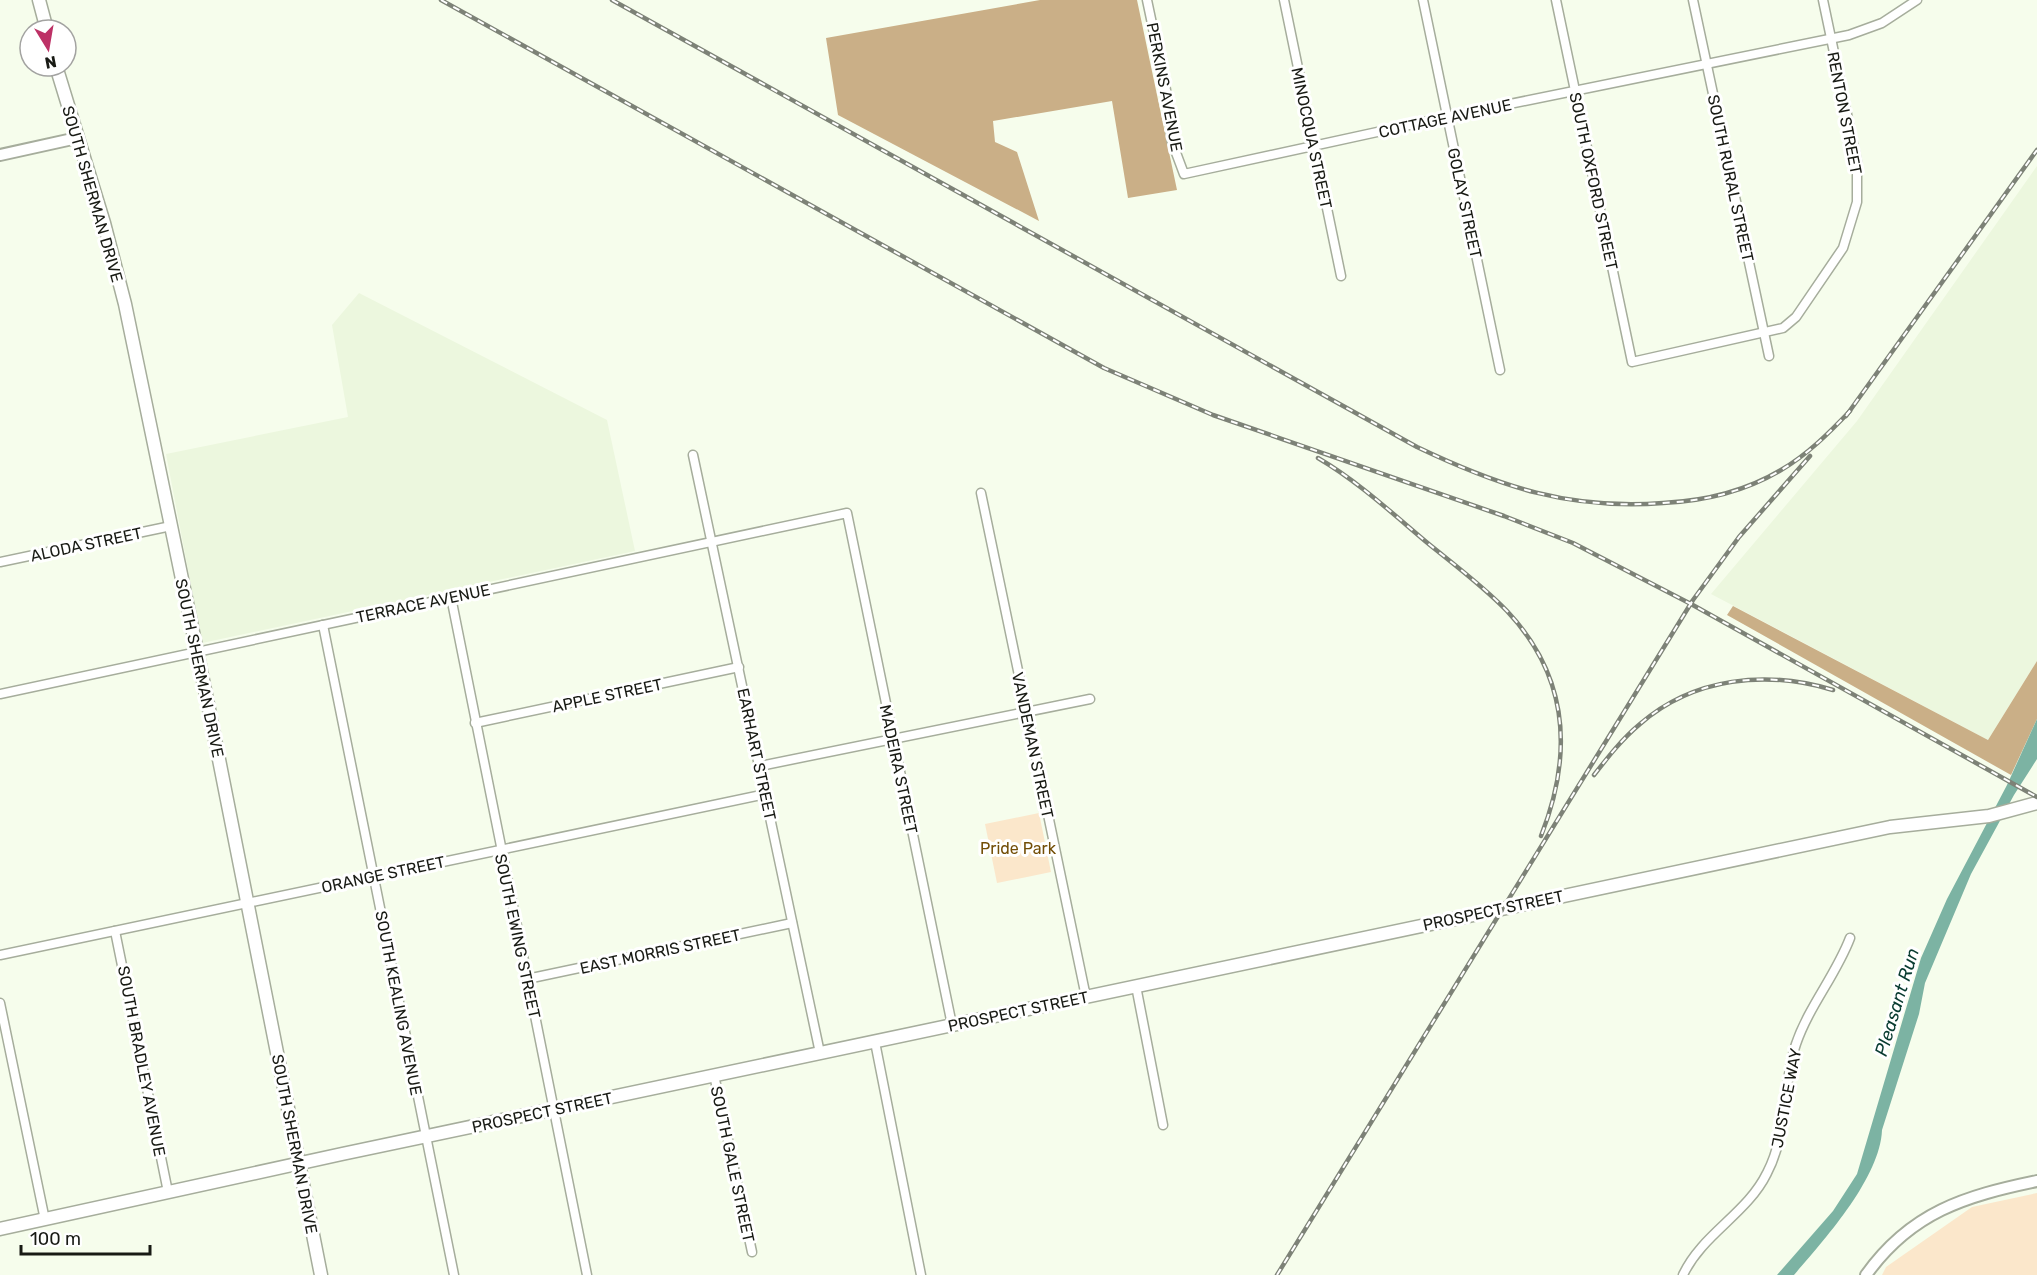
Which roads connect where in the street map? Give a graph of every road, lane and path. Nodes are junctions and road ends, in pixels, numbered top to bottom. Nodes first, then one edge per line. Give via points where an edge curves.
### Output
1 (39, 0) edge
2 (1147, 0) edge
3 (1284, 0) edge
4 (1423, 0) edge
5 (1556, 0) edge
6 (1694, 0) edge
7 (1823, 0) edge
8 (1917, 0) edge
9 (43, 18) edge
10 (1831, 39) junction
11 (1707, 64) junction
12 (60, 78) edge
13 (1575, 92) junction
14 (1446, 117) junction
15 (77, 138) junction
16 (1314, 146) junction
17 (0, 155) edge
18 (1184, 174) joint
19 (1341, 276) dead end
20 (1764, 334) junction
21 (1769, 356) dead end
22 (1500, 370) dead end
23 (693, 455) dead end
24 (981, 493) dead end
25 (847, 513) joint
26 (171, 526) junction
27 (712, 541) junction
28 (0, 562) edge
29 (451, 597) junction
30 (323, 625) junction
31 (197, 652) junction
32 (739, 667) junction
33 (0, 694) edge
34 (1090, 699) dead end
35 (1026, 712) junction
36 (476, 723) junction
37 (892, 738) junction
38 (760, 766) junction
39 (766, 794) junction
40 (2037, 803) edge
41 (501, 850) junction
42 (373, 876) junction
43 (248, 902) junction
44 (792, 923) junction
45 (115, 931) junction
46 (1850, 938) dead end
47 (0, 955) edge
48 (527, 979) junction
49 (1136, 986) junction
50 (1086, 997) junction
51 (0, 1003) edge
52 (952, 1025) junction
53 (875, 1042) junction
54 (820, 1053) junction
55 (714, 1075) junction
56 (554, 1110) junction
57 (1163, 1125) dead end
58 (426, 1137) junction
59 (298, 1164) junction
60 (2037, 1181) edge
61 (168, 1192) junction
62 (45, 1220) junction
63 (0, 1229) edge
64 (752, 1252) dead end
65 (321, 1275) edge
66 (454, 1275) edge
67 (587, 1275) edge
68 (921, 1275) edge
69 (1683, 1275) edge
70 (1866, 1275) edge

1 - 9 main road
2 - 18 street, PERKINS AVENUE via 1173,142
3 - 16 street, MINOCQUA STREET
4 - 14 street, GOLAY STREET
5 - 13 street, SOUTH OXFORD STREET
6 - 11 street, SOUTH RURAL STREET
7 - 10 street, RENTON STREET
8 - 10 street, COTTAGE AVENUE via 1882,23
10 - 11 street, COTTAGE AVENUE
10 - 20 street, RENTON STREET via 1857,162 1855,214 1843,248 1796,317 1783,328
11 - 13 street, COTTAGE AVENUE
11 - 20 street, SOUTH RURAL STREET
12 - 15 main road, SOUTH SHERMAN DRIVE
13 - 14 street, COTTAGE AVENUE
13 - 20 street, SOUTH OXFORD STREET via 1632,362
14 - 16 street, COTTAGE AVENUE
14 - 22 street, GOLAY STREET
15 - 17 street
15 - 26 main road, SOUTH SHERMAN DRIVE via 120,285
16 - 18 street, COTTAGE AVENUE
16 - 19 street, MINOCQUA STREET
20 - 21 street, SOUTH RURAL STREET
23 - 27 street, EARHART STREET
24 - 35 street, VANDEMAN STREET
25 - 27 street, TERRACE AVENUE
25 - 37 street, MADEIRA STREET
26 - 28 street, ALODA STREET
26 - 31 main road, SOUTH SHERMAN DRIVE
27 - 29 street, TERRACE AVENUE
27 - 32 street, EARHART STREET
29 - 30 street, TERRACE AVENUE
29 - 36 street, SOUTH EWING STREET
30 - 31 street, TERRACE AVENUE
30 - 42 street, SOUTH KEALING AVENUE
31 - 33 street, TERRACE AVENUE
31 - 43 main road, SOUTH SHERMAN DRIVE
32 - 36 street, APPLE STREET
32 - 38 street, EARHART STREET
34 - 35 street
35 - 37 street
35 - 50 street, VANDEMAN STREET
36 - 41 street, SOUTH EWING STREET
37 - 38 street
37 - 52 street, MADEIRA STREET
38 - 39 street, EARHART STREET
39 - 41 street, ORANGE STREET
39 - 44 street, EARHART STREET
40 - 49 main road, PROSPECT STREET via 1989,816 1890,827
41 - 42 street, ORANGE STREET
41 - 48 street, SOUTH EWING STREET
42 - 43 street, ORANGE STREET
42 - 58 street, SOUTH KEALING AVENUE
43 - 45 street, ORANGE STREET
43 - 59 main road, SOUTH SHERMAN DRIVE
44 - 48 street, EAST MORRIS STREET
44 - 54 street, EARHART STREET
45 - 47 street, ORANGE STREET
45 - 61 street, SOUTH BRADLEY AVENUE
46 - 69 street, JUSTICE WAY via 1797,1043 1786,1083 1781,1136 1767,1174 1757,1191 1706,1241
48 - 56 street, SOUTH EWING STREET
49 - 50 main road, PROSPECT STREET
49 - 57 street
50 - 52 main road, PROSPECT STREET
51 - 62 street
52 - 53 main road, PROSPECT STREET
53 - 54 main road, PROSPECT STREET
53 - 68 street
54 - 55 main road, PROSPECT STREET
55 - 56 main road, PROSPECT STREET
55 - 64 street, SOUTH GALE STREET
56 - 58 main road, PROSPECT STREET
56 - 67 street, SOUTH EWING STREET
58 - 59 main road, PROSPECT STREET
58 - 66 street, SOUTH KEALING AVENUE
59 - 61 main road, PROSPECT STREET
59 - 65 main road, SOUTH SHERMAN DRIVE
60 - 70 street via 1977,1194 1934,1213 1893,1243
61 - 62 main road, PROSPECT STREET
62 - 63 main road, PROSPECT STREET

